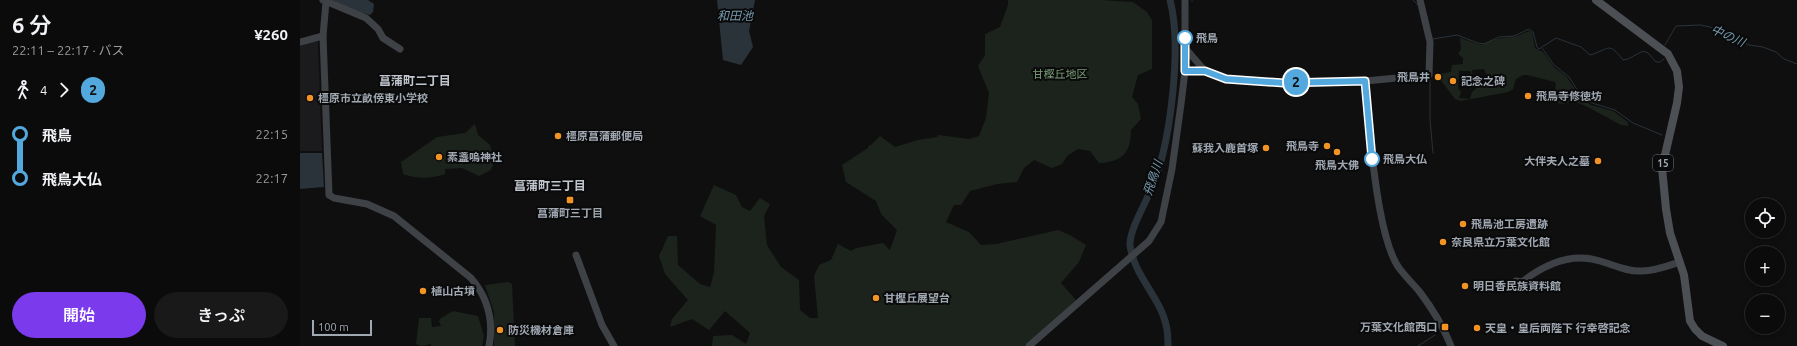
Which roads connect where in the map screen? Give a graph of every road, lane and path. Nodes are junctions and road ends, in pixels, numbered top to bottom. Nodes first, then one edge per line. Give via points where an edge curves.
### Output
1 (1185, 0) edge
2 (1420, 0) edge
3 (1596, 0) edge
4 (325, 1) edge
5 (323, 36) junction
6 (300, 42) edge
7 (1185, 48) junction
8 (400, 49) dead end
9 (1185, 71) junction
10 (1205, 71) junction
11 (1369, 128) dead end
12 (576, 255) dead end
13 (1680, 262) junction
14 (1516, 281) dead end
15 (490, 346) edge
16 (614, 346) edge
17 (1029, 346) edge
18 (1451, 346) edge
19 (1723, 346) edge

1 - 7 street
2 - 10 street via 1430,42 1429,75 1379,80 1284,83 1226,79
3 - 13 main road, 15 via 1668,54 1677,71 1677,103 1662,168 1670,233
4 - 5 street
4 - 8 street via 366,18 384,38
5 - 6 street
5 - 15 street via 329,195 367,204 394,216 471,278 479,287 488,306
7 - 9 street
7 - 10 street
9 - 10 street
9 - 17 street via 1172,168 1161,222 1149,242
11 - 18 street via 1372,159 1387,239 1398,267 1420,292 1442,325
12 - 16 street via 602,325
13 - 14 street via 1641,271 1622,269 1588,258 1571,258 1546,266 1522,282
13 - 19 main road, 15 via 1690,321 1702,336

